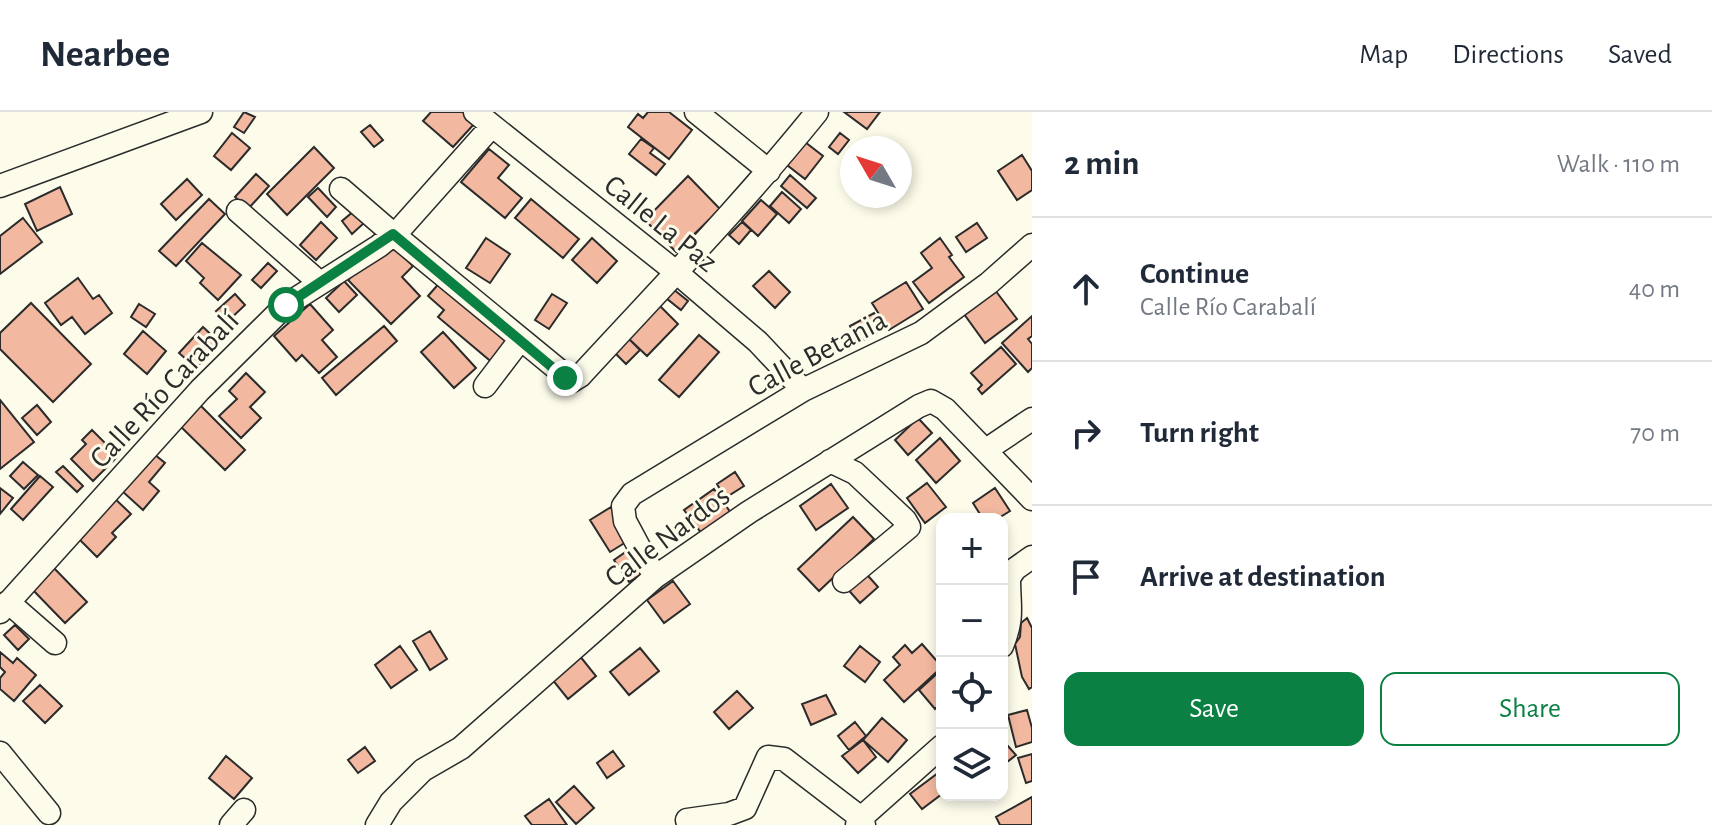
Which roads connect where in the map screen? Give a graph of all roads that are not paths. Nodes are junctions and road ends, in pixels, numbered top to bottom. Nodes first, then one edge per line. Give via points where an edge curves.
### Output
1 (201, 112) edge
2 (696, 112) edge
3 (817, 112) edge
4 (483, 120) edge
5 (769, 171) junction
6 (2, 181) edge
7 (341, 189) dead end
8 (238, 211) dead end
9 (393, 234) junction
10 (1032, 245) edge
11 (676, 272) junction
12 (320, 283) junction
13 (520, 340) junction
14 (485, 386) dead end
15 (803, 390) junction
16 (1032, 419) edge
17 (986, 450) junction
18 (830, 461) junction
19 (1032, 499) edge
20 (1032, 557) edge
21 (655, 577) junction
22 (844, 581) dead end
23 (4, 607) edge
24 (1022, 610) edge
25 (1008, 632) edge
26 (55, 643) dead end
27 (936, 752) edge
28 (0, 753) edge
29 (49, 813) dead end
30 (687, 820) dead end
31 (861, 823) edge
32 (377, 825) edge

1 - 6 street
2 - 5 street
3 - 5 street
4 - 9 street, Calle Río Carabalí
4 - 11 street, Calle La Paz
5 - 11 street
7 - 9 street
8 - 12 street
9 - 12 street, Calle Río Carabalí
9 - 13 street
10 - 15 street, Calle Betania via 921,333
11 - 13 street via 572,381
11 - 15 street, Calle La Paz via 758,342
12 - 23 street, Calle Río Carabalí via 286,305 200,390
13 - 14 street
15 - 21 street, Calle Betania via 632,494 623,506 625,521
16 - 17 street
17 - 18 street, Calle Nardos via 931,401
17 - 19 street
18 - 21 street, Calle Nardos
18 - 22 street via 855,473 909,527
20 - 24 street via 1009,578
21 - 32 street, Calle Nardos via 461,748 423,770 391,802
23 - 26 street
24 - 25 street
27 - 31 street
28 - 29 street
30 - 31 street via 745,808 768,757 784,759

